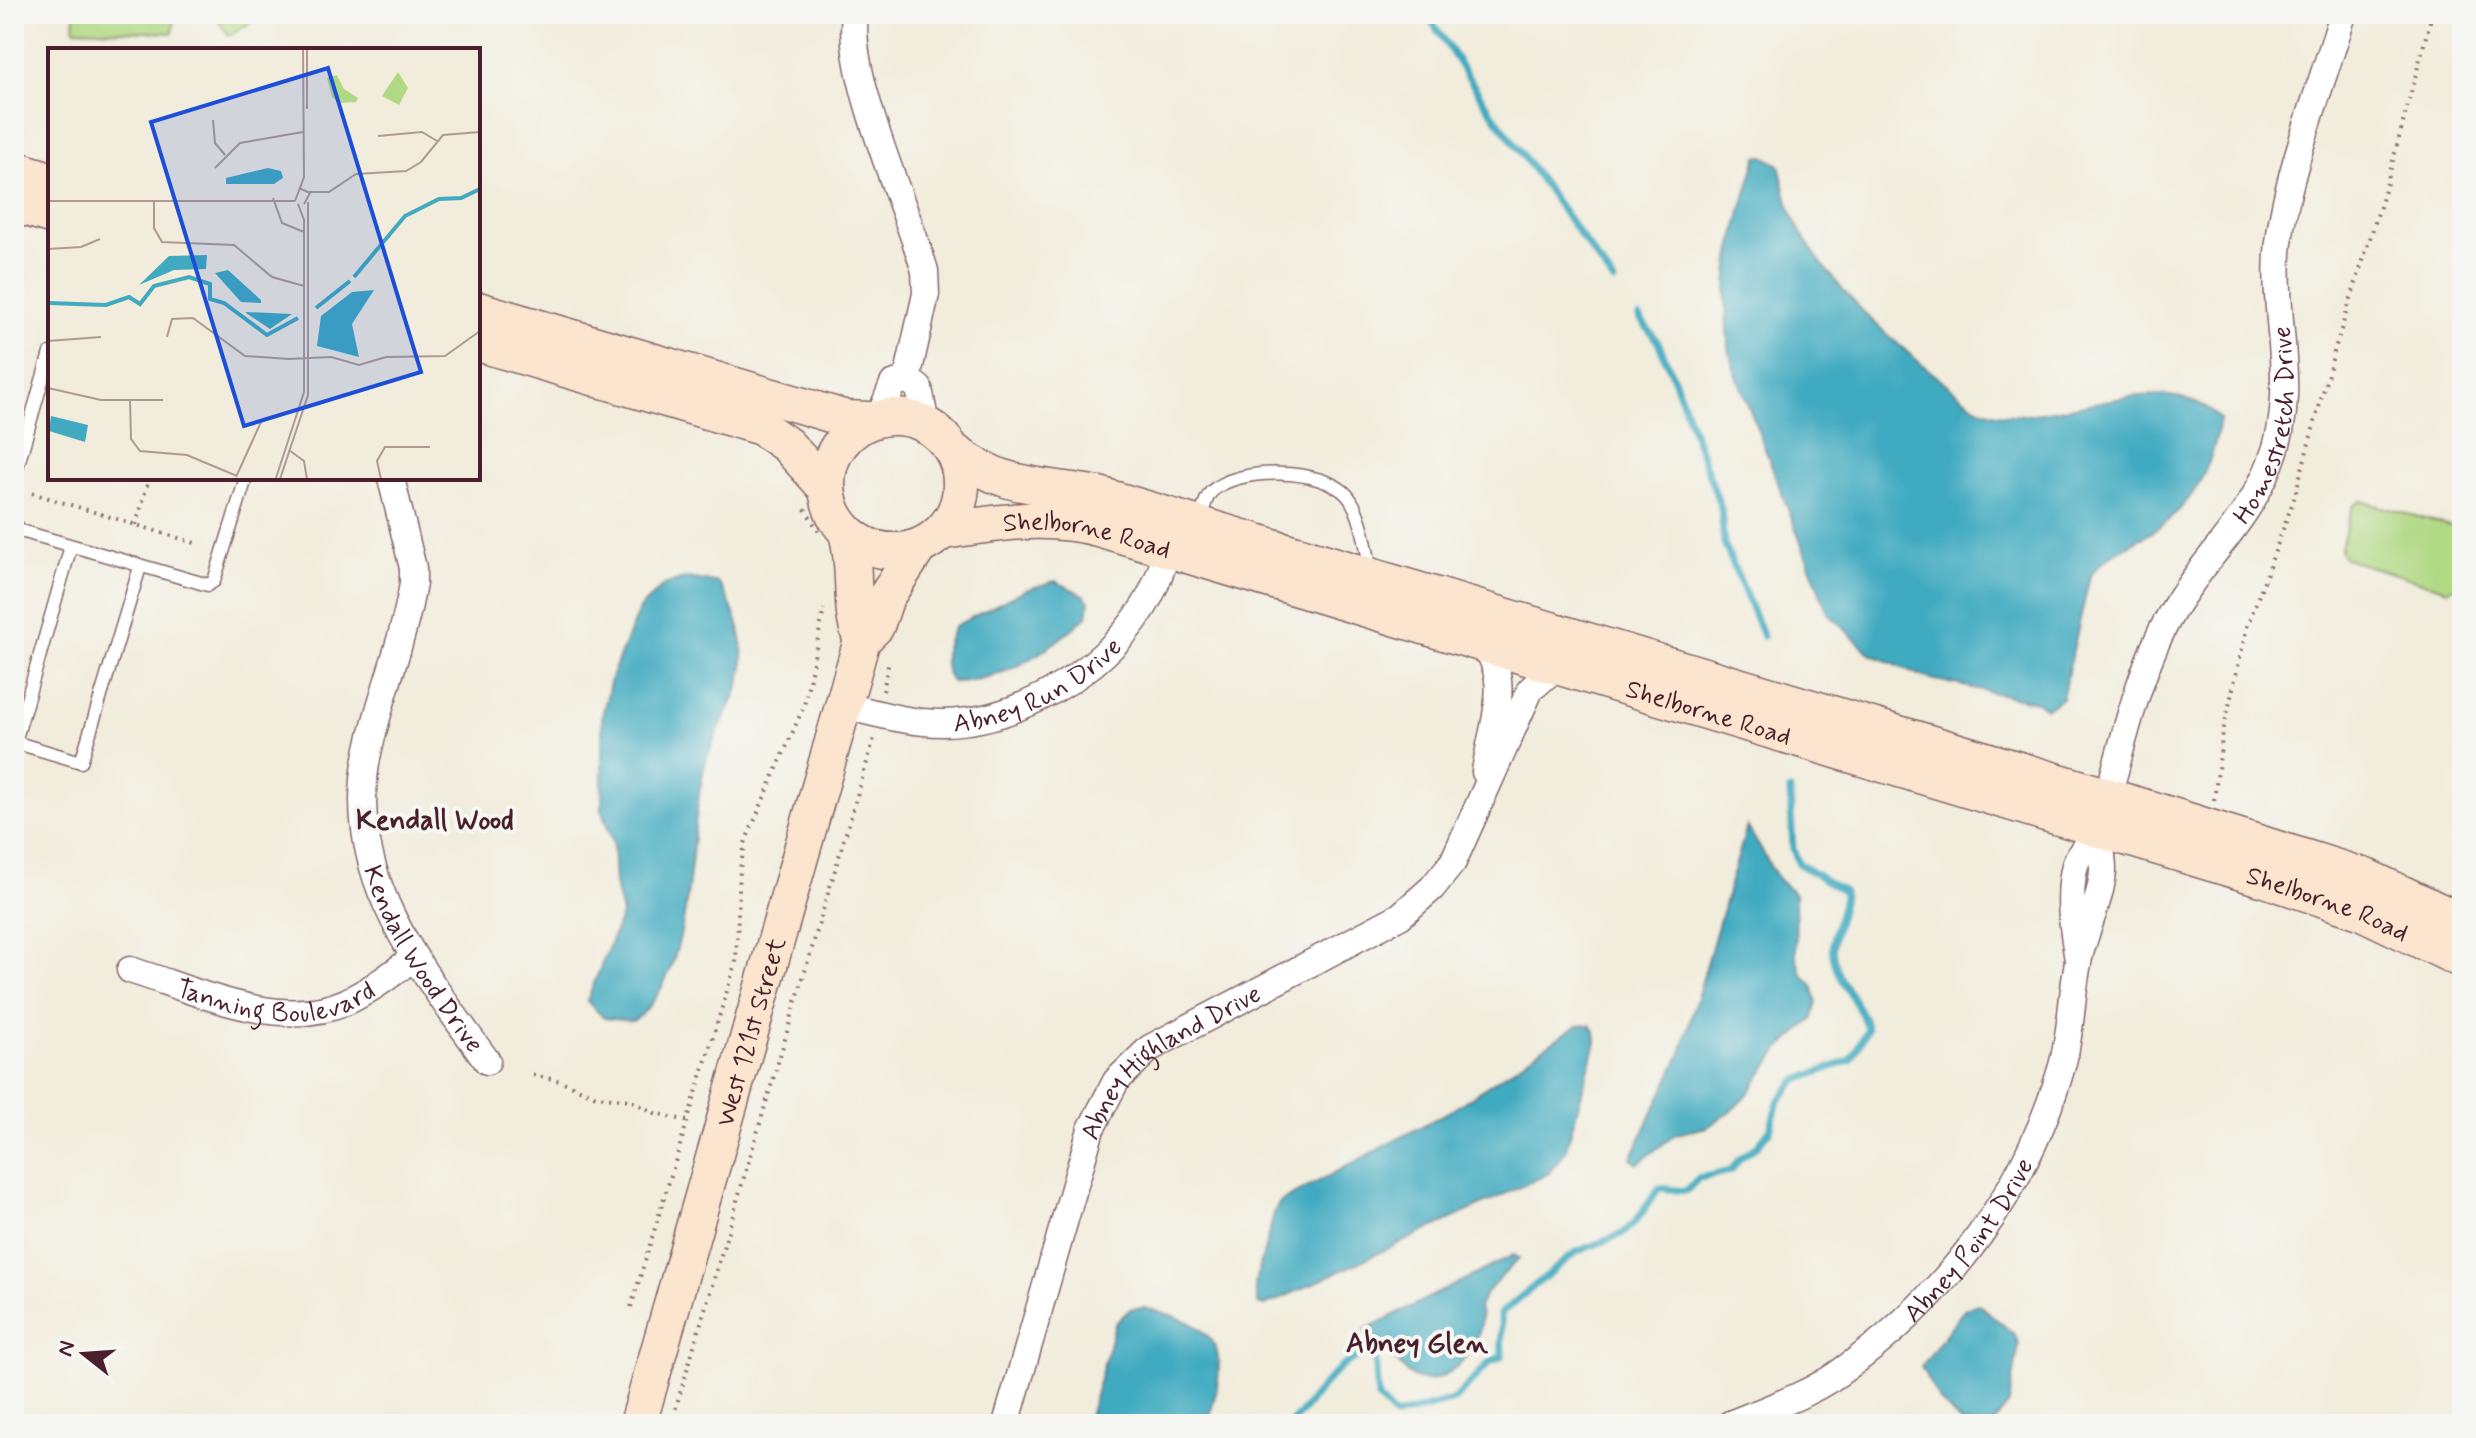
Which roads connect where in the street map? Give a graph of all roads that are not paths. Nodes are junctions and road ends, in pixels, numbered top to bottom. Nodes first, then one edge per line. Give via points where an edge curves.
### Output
1 (855, 14) edge
2 (2343, 14) edge
3 (14, 169) edge
4 (48, 179) edge
5 (14, 204) edge
6 (48, 214) edge
7 (480, 311) edge
8 (480, 344) edge
9 (48, 360) edge
10 (907, 379) junction
11 (874, 419) junction
12 (926, 425) junction
13 (953, 451) junction
14 (14, 478) edge
15 (245, 480) edge
16 (391, 480) edge
17 (814, 494) junction
18 (14, 523) edge
19 (1200, 525) junction
20 (835, 536) junction
21 (930, 539) junction
22 (71, 546) junction
23 (1168, 549) junction
24 (140, 567) junction
25 (1371, 576) junction
26 (1482, 643) junction
27 (877, 644) junction
28 (1566, 669) junction
29 (862, 710) junction
30 (14, 742) edge
31 (1480, 807) junction
32 (2103, 812) junction
33 (2462, 922) edge
34 (413, 958) junction
35 (2462, 960) edge
36 (130, 970) dead end
37 (487, 1061) dead end
38 (638, 1424) edge
39 (1006, 1424) edge
40 (1730, 1424) edge

1 - 10 street via 862,81 925,271 926,294
2 - 32 street, Homestretch Drive via 2281,226 2277,277 2286,392 2279,437 2244,519 2192,583 2161,633
3 - 4 street
5 - 6 street
7 - 11 street via 847,419
8 - 17 street via 761,427 787,445
9 - 14 lane
10 - 11 street via 893,384
10 - 12 street via 919,388
11 - 12 street via 909,418
11 - 17 street via 848,435
12 - 13 street
13 - 19 street, Shelborne Road via 981,471 1013,484 1099,495
13 - 21 street via 961,496
15 - 24 lane via 214,581 201,585
16 - 34 street, Kendall Wood Drive via 413,583 367,756 364,821 383,901
17 - 20 street via 836,519
18 - 22 lane via 21,531
19 - 25 street, Shelborne Road
19 - 25 lane via 1210,493 1222,484 1271,474 1317,479 1350,500
20 - 21 street via 890,552
20 - 27 street, West 121st Street via 855,563 854,621
21 - 23 street, Shelborne Road via 1015,519 1053,520
21 - 27 street, West 121st Street via 886,597 876,626
22 - 24 lane
22 - 30 lane
23 - 26 street, Shelborne Road
23 - 29 street, Abney Run Drive via 1150,597 1125,633 1049,693 1003,711 947,723
24 - 30 lane via 81,762
25 - 32 street, Shelborne Road
26 - 28 street, Shelborne Road
26 - 31 street, Abney Highland Drive via 1495,658 1500,691
27 - 29 street, West 121st Street
28 - 31 street, Abney Highland Drive via 1549,673 1530,690
28 - 32 street, Shelborne Road
29 - 38 street, West 121st Street
31 - 39 street, Abney Highland Drive via 1453,862 1400,916 1150,1048 1116,1081 1091,1129
32 - 33 street, Shelborne Road via 2366,877
32 - 35 street, Shelborne Road via 2351,907
32 - 40 street, Abney Point Drive via 2103,872 2078,960 2073,1018 2049,1109 2007,1195 1929,1297 1839,1374
34 - 36 street, Tanning Boulevard via 344,1003 305,1011 251,1008
34 - 37 street, Kendall Wood Drive

